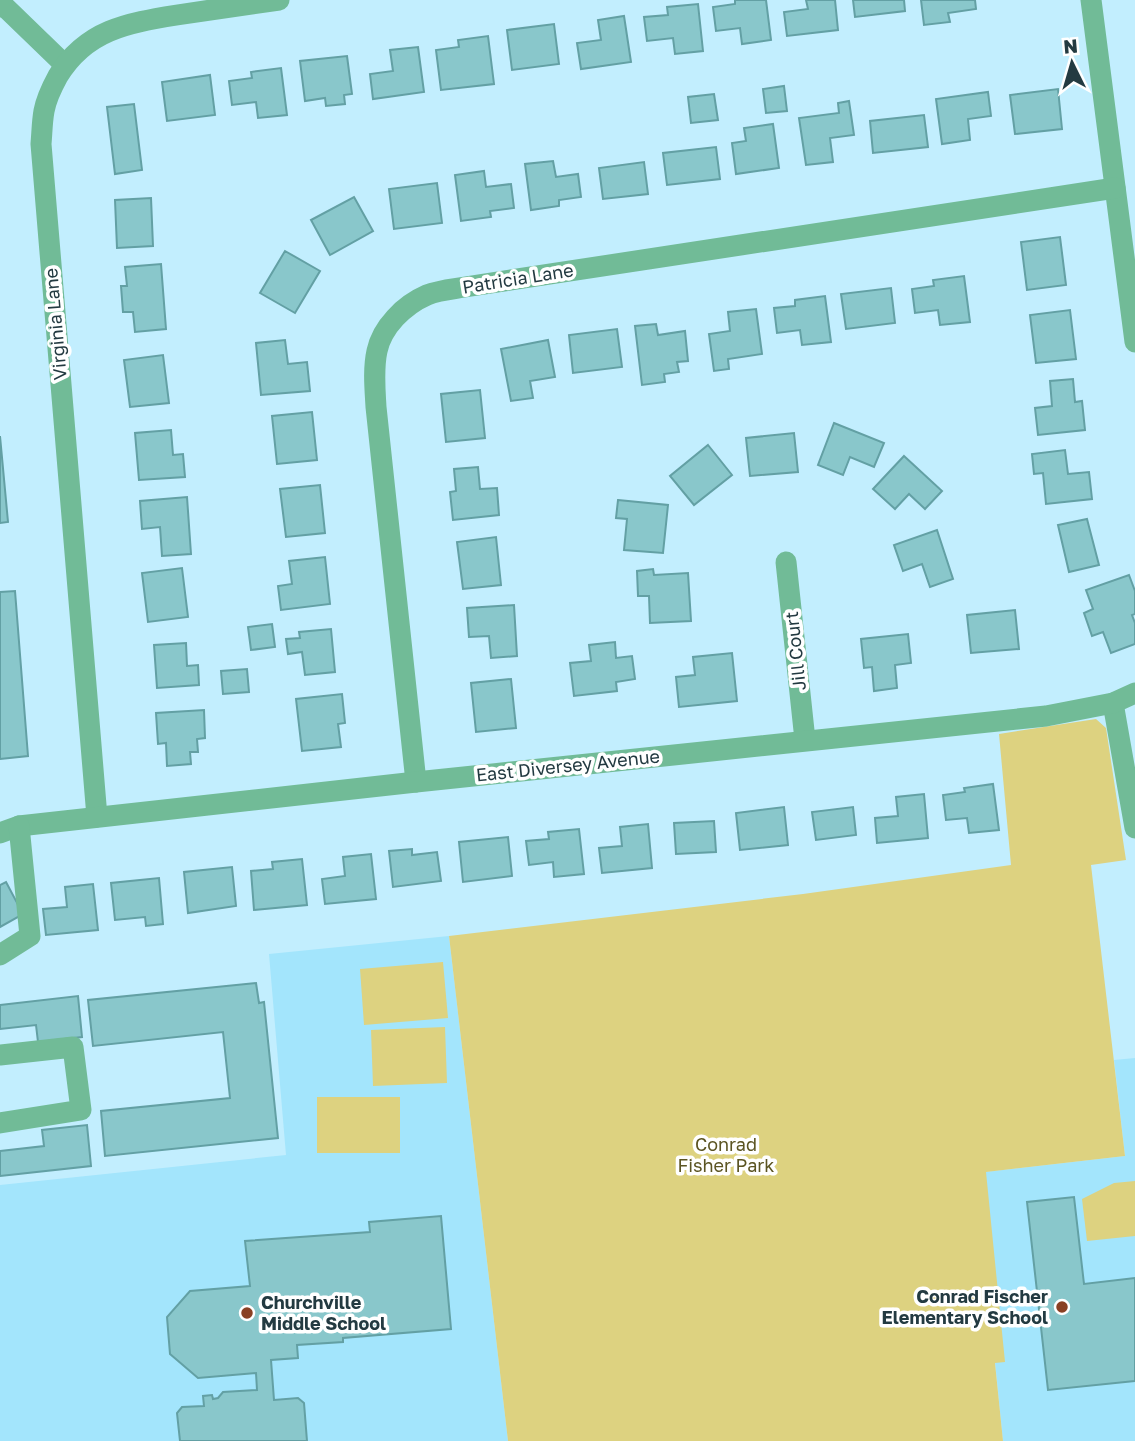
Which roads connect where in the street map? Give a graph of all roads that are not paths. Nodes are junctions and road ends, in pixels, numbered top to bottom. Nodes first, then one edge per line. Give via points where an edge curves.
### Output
1 (279, 0) edge
2 (1091, 0) edge
3 (3, 5) edge
4 (65, 65) junction
5 (1115, 188) junction
6 (1135, 342) edge
7 (786, 562) dead end
8 (1135, 693) edge
9 (1113, 703) junction
10 (805, 740) junction
11 (416, 782) junction
12 (97, 817) junction
13 (1135, 828) edge
14 (9, 829) edge
15 (0, 955) edge
16 (0, 1055) edge
17 (0, 1123) edge

1 - 4 street, Virginia Lane via 121,25 80,48
2 - 5 street
3 - 4 street
4 - 12 street, Virginia Lane via 44,109 41,144
5 - 6 street
5 - 11 street, Patricia Lane via 465,286 427,295 409,306 384,333 375,375
7 - 10 street, Jill Court
8 - 9 street, East Diversey Avenue
9 - 10 street, East Diversey Avenue via 1045,716
9 - 13 street
10 - 11 street, East Diversey Avenue
11 - 12 street, East Diversey Avenue
12 - 14 street, East Diversey Avenue
14 - 15 street via 30,936
16 - 17 street via 74,1047 81,1111

